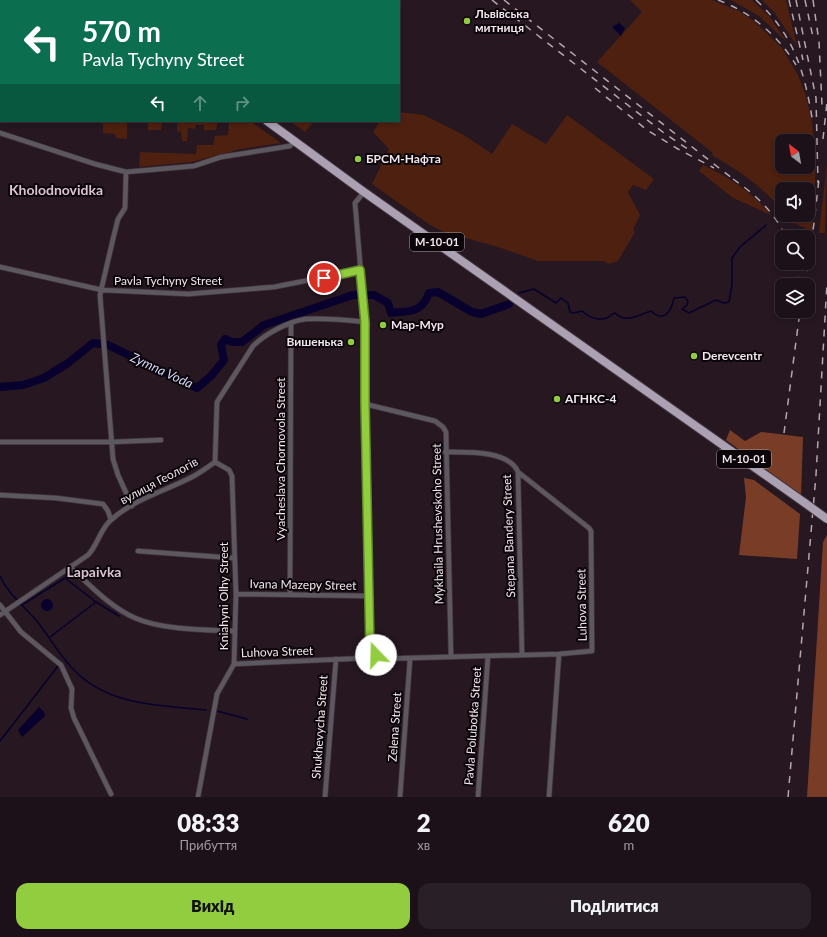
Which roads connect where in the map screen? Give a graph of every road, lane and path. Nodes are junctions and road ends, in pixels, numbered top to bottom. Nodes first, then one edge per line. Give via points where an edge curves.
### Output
1 (268, 122) edge
2 (0, 133) edge
3 (294, 141) junction
4 (126, 172) junction
5 (364, 192) junction
6 (0, 267) edge
7 (360, 270) junction
8 (102, 290) junction
9 (365, 322) junction
10 (291, 323) junction
11 (365, 404) junction
12 (161, 440) dead end
13 (0, 442) edge
14 (111, 442) junction
15 (445, 452) junction
16 (215, 462) junction
17 (518, 472) junction
18 (0, 495) edge
19 (132, 506) junction
20 (827, 519) edge
21 (111, 520) junction
22 (138, 550) dead end
23 (234, 558) junction
24 (70, 567) junction
25 (236, 594) junction
26 (290, 594) junction
27 (370, 596) junction
28 (0, 605) edge
29 (6, 611) junction
30 (0, 615) edge
31 (234, 631) junction
32 (370, 649) junction
33 (559, 654) junction
34 (522, 655) junction
35 (451, 656) junction
36 (488, 656) junction
37 (368, 658) junction
38 (374, 659) junction
39 (410, 659) junction
40 (336, 660) junction
41 (234, 664) junction
42 (110, 794) dead end
43 (198, 797) edge
44 (325, 797) edge
45 (400, 797) edge
46 (478, 797) edge
47 (549, 797) edge

1 - 3 highway, М-10-01
2 - 4 street
3 - 4 street via 290,146 220,157 194,166
3 - 5 highway, М-10-01
4 - 8 street via 125,208 118,219
5 - 7 street via 355,203
5 - 20 highway, М-10-01, bridge
6 - 8 street, Pavla Tychyny Street
7 - 8 street, Pavla Tychyny Street via 260,289 188,294
7 - 9 street
8 - 14 street via 100,295
9 - 10 street via 305,319
9 - 11 street
10 - 16 street via 253,346 220,395 217,402
10 - 26 street, Vyacheslava Chornovola Street
11 - 15 street, Mykhaila Hrushevskoho Street via 435,421 446,432
11 - 27 street
12 - 14 street
13 - 14 street
14 - 19 street via 114,464
15 - 17 street, Stepana Bandery Street via 488,453 512,464
15 - 35 street, Mykhaila Hrushevskoho Street
16 - 19 street, вулиця Геологів via 192,477
16 - 23 street, Kniahyni Olhy Street via 229,470 232,476
17 - 33 street, Luhova Street via 591,531 592,651
17 - 34 street, Stepana Bandery Street
18 - 21 street via 103,504
19 - 21 street, вулиця Геологів
21 - 24 street, вулиця Геологів via 94,548
22 - 23 street
23 - 25 street, Kniahyni Olhy Street
24 - 29 street, вулиця Геологів
24 - 31 street via 113,605 136,618 182,628
25 - 26 street, Ivana Mazepy Street
25 - 31 street, Kniahyni Olhy Street
26 - 27 street, Ivana Mazepy Street
27 - 32 street
28 - 29 street
29 - 30 street, вулиця Геологів
29 - 42 street via 21,632 56,659 64,670 72,688 71,708 74,718
31 - 41 street, Kniahyni Olhy Street
32 - 37 street via 366,653
32 - 38 street via 376,653
33 - 34 street, Luhova Street
33 - 47 street
34 - 36 street, Luhova Street
35 - 36 street, Luhova Street
35 - 39 street, Luhova Street
36 - 46 street, Pavla Polubotka Street
37 - 38 street
37 - 40 street, Luhova Street
38 - 39 street, Luhova Street
39 - 45 street, Zelena Street
40 - 41 street, Luhova Street
40 - 44 street, Shukhevycha Street
41 - 43 street, Kniahyni Olhy Street via 217,694

